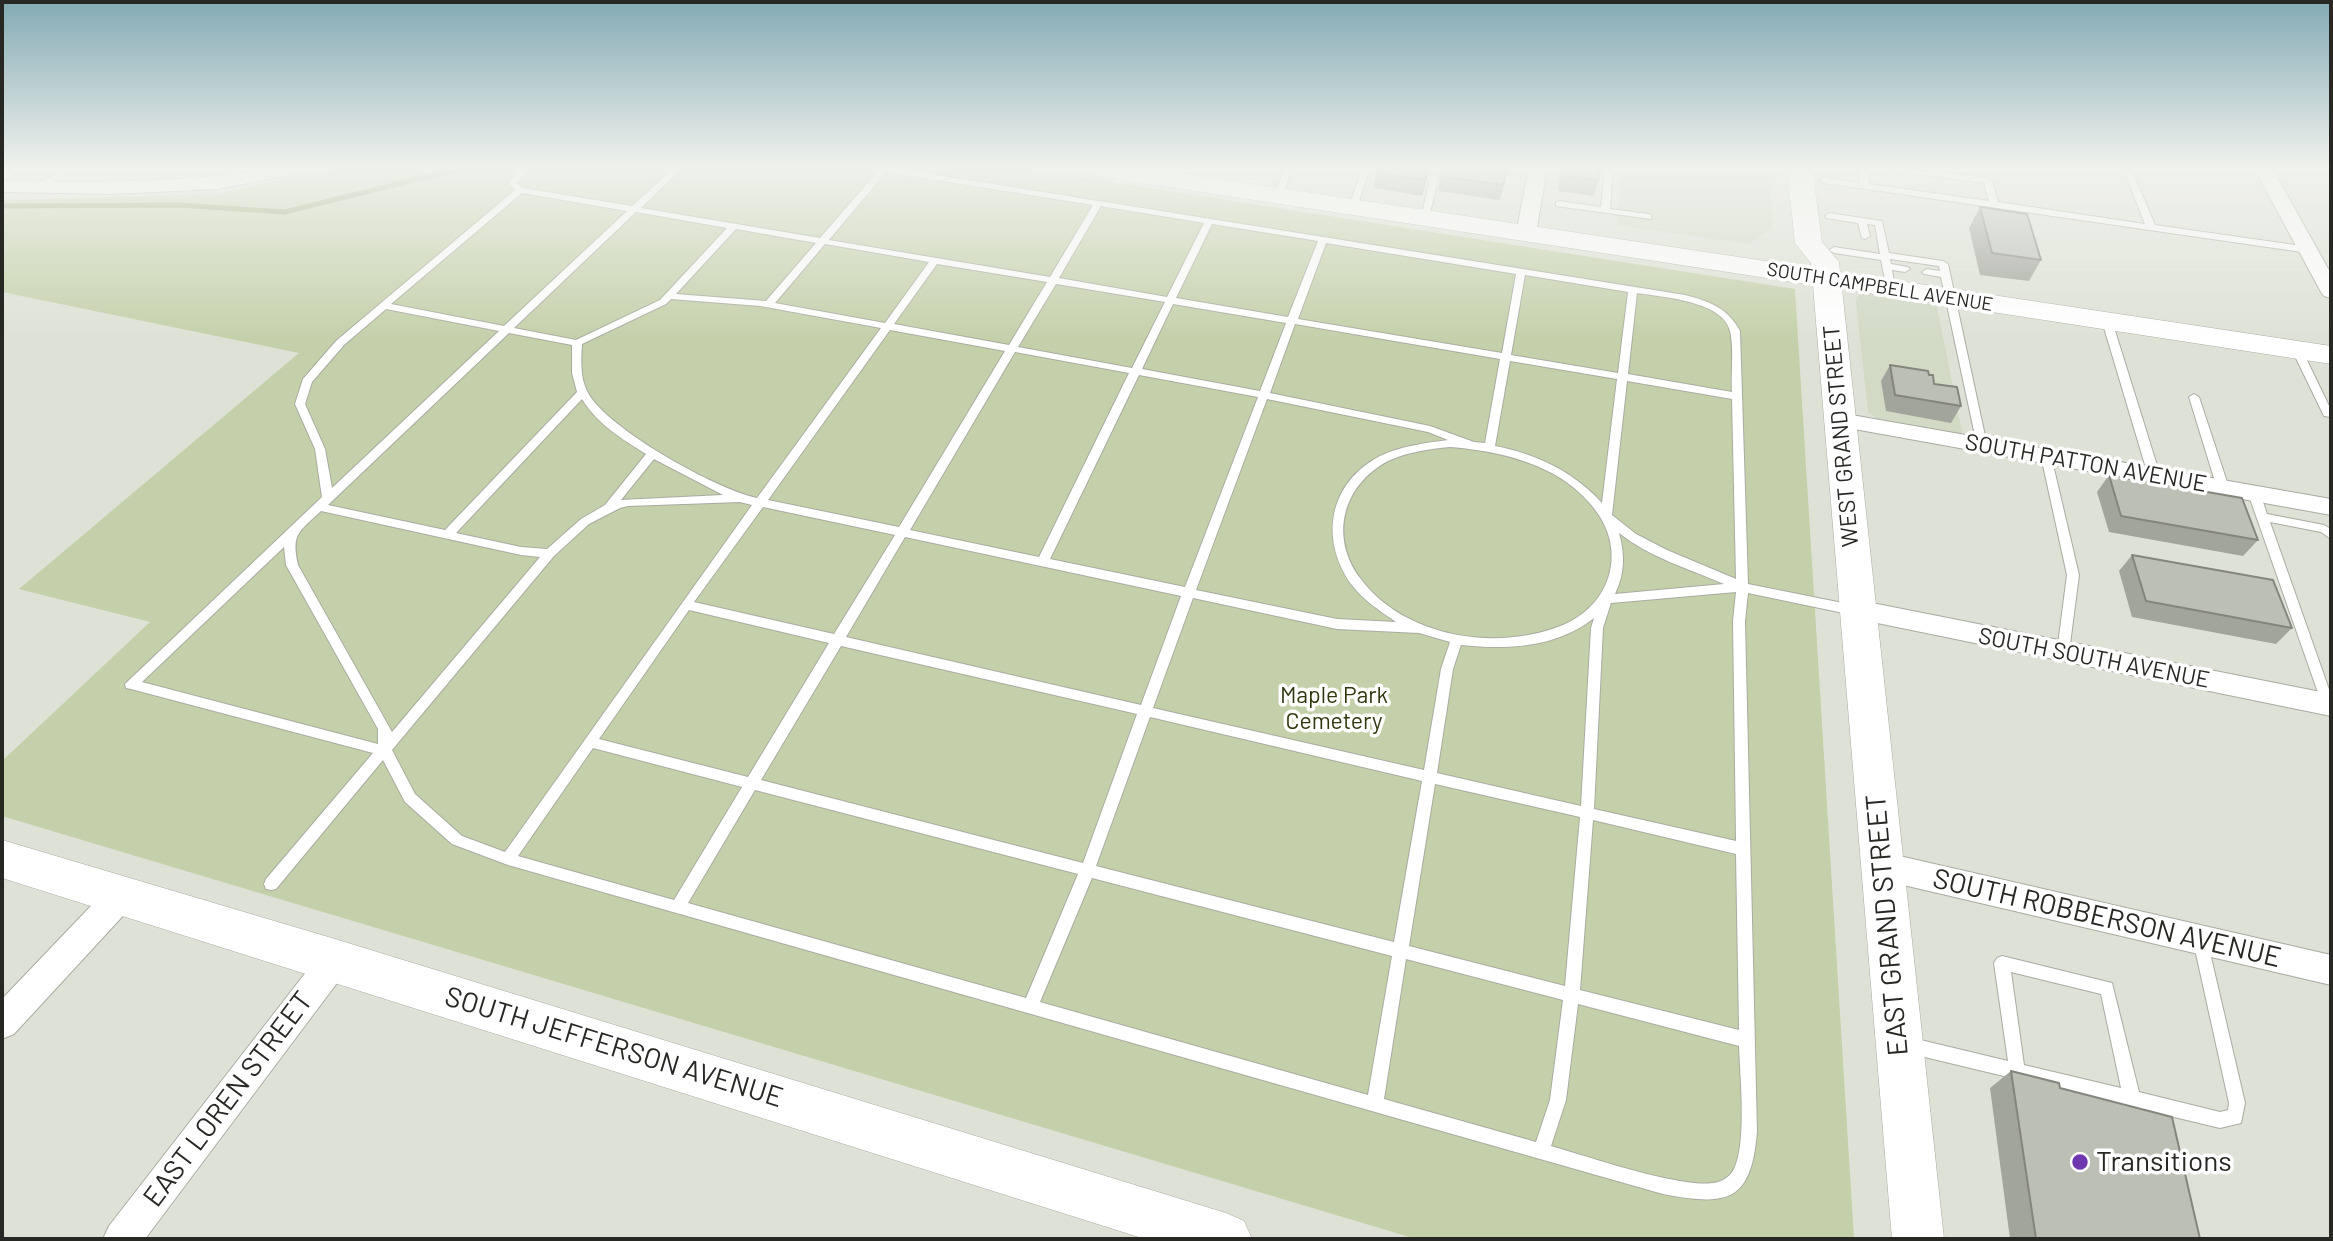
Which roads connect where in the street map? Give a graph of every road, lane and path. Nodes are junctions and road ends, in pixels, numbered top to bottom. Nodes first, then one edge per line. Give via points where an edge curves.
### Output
1 (478, 226) edge
2 (617, 226) edge
3 (734, 226) edge
4 (740, 226) edge
5 (836, 226) edge
6 (1086, 226) edge
7 (1207, 226) edge
8 (1240, 226) edge
9 (1478, 226) edge
10 (1527, 226) edge
11 (1792, 226) edge
12 (1810, 226) edge
13 (1829, 226) edge
14 (1863, 226) edge
15 (1881, 226) edge
16 (2137, 226) edge
17 (2298, 226) edge
18 (2151, 228) joint
19 (1526, 233) junction
20 (1323, 239) junction
21 (824, 240) junction
22 (1867, 246) junction
23 (935, 260) junction
24 (1708, 261) junction
25 (2319, 262) edge
26 (1829, 264) junction
27 (1891, 267) junction
28 (1521, 272) junction
29 (1927, 272) dead end
30 (1054, 281) junction
31 (1947, 286) junction
32 (1633, 290) junction
33 (2331, 292) edge
34 (670, 296) junction
35 (1169, 301) junction
36 (769, 304) junction
37 (384, 306) junction
38 (2107, 321) junction
39 (1294, 322) junction
40 (888, 326) junction
41 (507, 329) junction
42 (577, 343) junction
43 (1012, 349) junction
44 (2297, 350) junction
45 (2331, 355) edge
46 (1506, 357) junction
47 (1135, 371) junction
48 (1623, 377) junction
49 (582, 393) junction
50 (1265, 395) junction
51 (1736, 396) junction
52 (2193, 397) dead end
53 (2328, 414) dead end
54 (1840, 419) junction
55 (1470, 444) junction
56 (1982, 444) junction
57 (1490, 446) junction
58 (653, 453) junction
59 (2046, 456) junction
60 (2154, 475) junction
61 (2223, 488) junction
62 (2254, 493) junction
63 (740, 498) junction
64 (323, 503) junction
65 (761, 503) junction
66 (610, 506) junction
67 (2331, 507) edge
68 (1605, 516) junction
69 (2263, 517) junction
70 (901, 533) junction
71 (290, 534) junction
72 (447, 535) junction
73 (2331, 535) edge
74 (550, 553) junction
75 (1042, 563) junction
76 (1742, 587) junction
77 (1188, 594) junction
78 (1606, 599) junction
79 (686, 605) junction
80 (1857, 610) junction
81 (1420, 628) junction
82 (838, 638) junction
83 (1457, 639) junction
84 (2063, 652) junction
85 (2330, 705) edge
86 (1145, 711) junction
87 (590, 742) junction
88 (385, 751) junction
89 (1429, 776) junction
90 (751, 784) junction
91 (1587, 813) junction
92 (1743, 849) junction
93 (2, 859) edge
94 (508, 859) junction
95 (1882, 866) junction
96 (1087, 870) junction
97 (271, 884) dead end
98 (121, 896) junction
99 (678, 907) junction
100 (2200, 940) junction
101 (1400, 951) junction
102 (335, 960) junction
103 (2331, 970) edge
104 (1572, 995) junction
105 (1030, 1007) junction
106 (2, 1023) edge
107 (1747, 1040) junction
108 (1899, 1042) junction
109 (2017, 1072) junction
110 (2132, 1099) junction
111 (1375, 1104) junction
112 (1541, 1151) junction
113 (122, 1239) edge
114 (1226, 1239) edge
115 (1918, 1239) edge

1 - 37 lane
2 - 41 lane
3 - 34 lane
4 - 21 lane
5 - 21 lane
6 - 30 lane
7 - 35 lane
8 - 20 lane
9 - 19 main road, SOUTH CAMPBELL AVENUE
10 - 19 street
11 - 24 main road via 1793,236 1785,248
12 - 26 main road, WEST GRAND STREET via 1809,243
13 - 26 main road, WEST GRAND STREET
14 - 22 lane
15 - 27 lane
16 - 18 lane
17 - 25 street
18 - 25 lane
19 - 24 main road, SOUTH CAMPBELL AVENUE
20 - 28 lane
20 - 39 lane
21 - 23 lane
21 - 36 lane
22 - 26 lane
22 - 27 lane
23 - 30 lane
23 - 40 lane
24 - 26 main road, SOUTH CAMPBELL AVENUE
25 - 33 street
26 - 27 main road, SOUTH CAMPBELL AVENUE
26 - 54 main road, WEST GRAND STREET
27 - 31 main road, SOUTH CAMPBELL AVENUE
28 - 32 lane
28 - 46 lane
29 - 31 lane
30 - 35 lane
30 - 43 lane
31 - 38 main road, SOUTH CAMPBELL AVENUE
31 - 56 lane
32 - 48 lane
32 - 51 lane via 1702,303 1727,316 1735,331
34 - 36 lane
34 - 42 lane
35 - 39 lane
35 - 47 lane
36 - 40 lane
37 - 41 lane
37 - 64 lane via 340,343 307,381 300,404 320,449
38 - 44 main road, SOUTH CAMPBELL AVENUE
38 - 60 lane
39 - 46 lane
39 - 50 lane
40 - 43 lane
40 - 65 lane
41 - 42 lane
41 - 64 lane
42 - 49 lane
43 - 47 lane
43 - 70 lane
44 - 45 main road, SOUTH CAMPBELL AVENUE
44 - 53 lane
46 - 48 lane
46 - 57 lane
47 - 50 lane
47 - 75 lane
48 - 51 lane
48 - 68 lane
49 - 58 lane via 600,415
49 - 72 lane
50 - 55 lane via 1430,429
50 - 77 lane
51 - 76 lane
52 - 61 lane
54 - 56 street, SOUTH PATTON AVENUE
54 - 80 main road, WEST GRAND STREET
55 - 57 lane
55 - 81 lane via 1414,448 1383,459 1358,477 1342,499 1335,526 1340,555 1357,583 1384,608
56 - 59 street, SOUTH PATTON AVENUE
57 - 68 lane via 1558,471 1585,492
58 - 63 lane
58 - 66 lane
59 - 60 street, SOUTH PATTON AVENUE
59 - 84 lane via 2073,575
60 - 61 street, SOUTH PATTON AVENUE
61 - 62 street, SOUTH PATTON AVENUE
62 - 67 street, SOUTH PATTON AVENUE
62 - 69 lane
63 - 65 lane
63 - 66 lane
64 - 71 lane
64 - 72 lane
65 - 70 lane
65 - 79 lane
66 - 74 lane via 585,521
68 - 76 lane via 1632,537
68 - 78 lane via 1618,553 1616,577
69 - 73 lane via 2324,529
69 - 85 lane
70 - 75 lane
70 - 82 lane
71 - 88 lane via 292,565 384,729
71 - 88 lane via 131,684
72 - 74 lane
74 - 88 lane
75 - 77 lane
76 - 78 lane
76 - 80 lane
76 - 92 lane
77 - 81 lane via 1337,624
77 - 86 lane
78 - 83 lane via 1587,618 1550,636 1493,644
78 - 91 lane via 1597,628
79 - 82 lane
79 - 87 lane
80 - 84 street, SOUTH SOUTH AVENUE
80 - 95 main road, EAST GRAND STREET
81 - 83 lane
82 - 86 lane
82 - 90 lane
83 - 89 lane via 1447,668
84 - 85 street, SOUTH SOUTH AVENUE
86 - 89 lane
86 - 96 lane
87 - 90 lane
87 - 94 lane
88 - 94 lane via 410,798 457,840
88 - 97 lane
89 - 91 lane
89 - 101 lane
90 - 96 lane
90 - 99 lane
91 - 92 lane
91 - 104 lane
92 - 107 lane
93 - 98 main road, SOUTH JEFFERSON AVENUE
94 - 99 lane
95 - 100 street, SOUTH ROBBERSON AVENUE
95 - 108 main road, EAST GRAND STREET
96 - 101 lane
96 - 105 lane
98 - 102 main road, SOUTH JEFFERSON AVENUE
98 - 106 street
99 - 105 lane
100 - 103 street, SOUTH ROBBERSON AVENUE
100 - 110 lane via 2237,1103 2235,1117 2220,1120 2163,1112
101 - 104 lane
101 - 111 lane
102 - 113 street, EAST LOREN STREET
102 - 114 main road, SOUTH JEFFERSON AVENUE
104 - 107 lane
104 - 112 lane via 1558,1100
105 - 111 lane
107 - 112 lane via 1748,1156 1744,1172 1733,1185 1719,1192 1698,1193
108 - 109 lane
108 - 115 main road, EAST GRAND STREET
109 - 110 lane
109 - 110 lane via 2001,963 2107,988
111 - 112 lane

